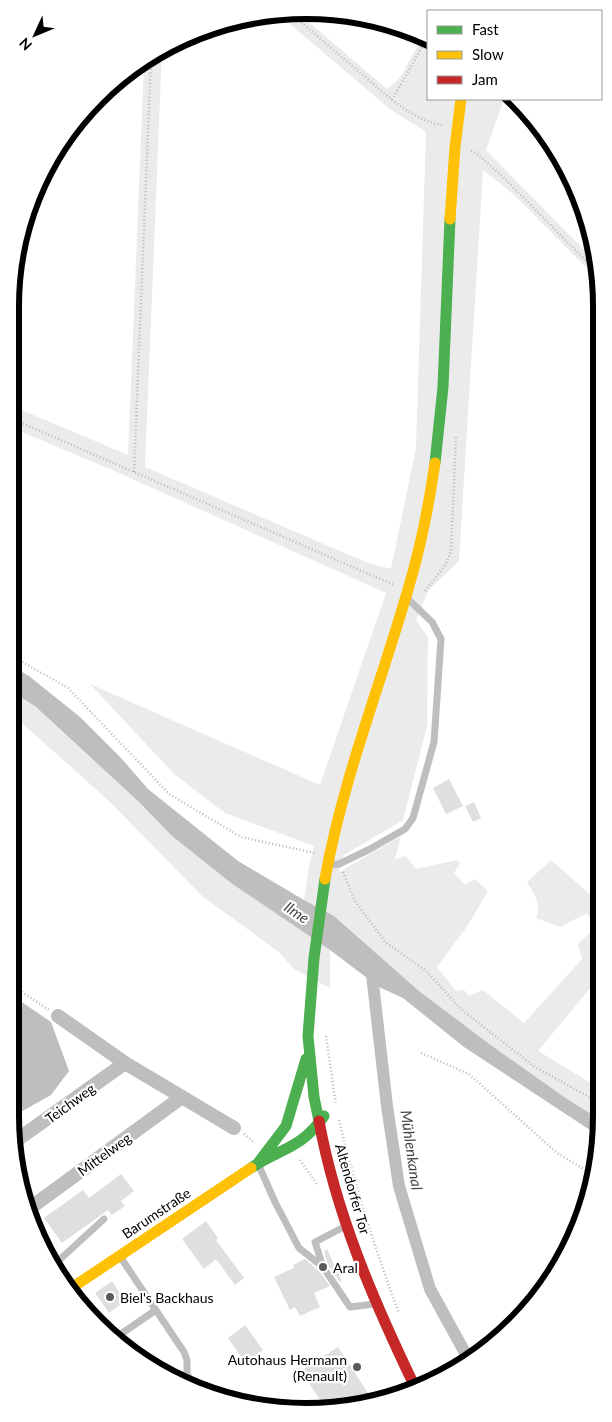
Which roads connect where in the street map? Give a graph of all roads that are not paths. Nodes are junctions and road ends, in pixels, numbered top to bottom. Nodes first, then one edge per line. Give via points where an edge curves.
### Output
1 (461, 100) edge
2 (406, 597) junction
3 (332, 862) junction
4 (312, 988) junction
5 (58, 1016) road end
6 (308, 1050) junction
7 (125, 1063) junction
8 (324, 1076) dead end
9 (182, 1097) junction
10 (333, 1109) joint
11 (320, 1124) junction
12 (286, 1126) junction
13 (234, 1128) road end
14 (19, 1138) edge
15 (316, 1158) dead end
16 (258, 1163) junction
17 (329, 1167) junction
18 (34, 1206) edge
19 (104, 1219) dead end
20 (346, 1226) junction
21 (367, 1248) dead end
22 (119, 1256) junction
23 (58, 1261) edge
24 (323, 1266) junction
25 (74, 1286) edge
26 (376, 1304) junction
27 (156, 1310) junction
28 (120, 1335) edge
29 (189, 1378) edge
30 (413, 1382) edge
31 (413, 1382) edge

1 - 2 main road, Altendorfer Tor via 455,147 442,404 431,486
2 - 3 main road, Altendorfer Tor via 354,756
2 - 3 lane via 432,622 441,639 434,742 413,818 405,829
3 - 4 main road, Altendorfer Tor via 324,882
4 - 6 main road, Altendorfer Tor
4 - 8 main road, Altendorfer Tor
5 - 7 street
6 - 11 main road, Altendorfer Tor
6 - 12 main road, Barumstraße
7 - 9 street
7 - 14 street, Teichweg
9 - 13 street
9 - 18 street, Mittelweg
10 - 11 main road, Barumstraße
10 - 11 main road, Altendorfer Tor via 336,1128
11 - 12 main road via 300,1121
11 - 16 main road, Barumstraße via 296,1150
11 - 17 main road, Altendorfer Tor
12 - 16 main road, Barumstraße
15 - 17 main road
16 - 22 main road, Barumstraße
16 - 24 lane via 299,1248
17 - 20 main road, Altendorfer Tor
19 - 23 lane
20 - 24 lane via 315,1242
20 - 26 main road, Altendorfer Tor
21 - 31 main road, Altendorfer Tor
22 - 25 main road, Barumstraße
22 - 27 lane
24 - 26 lane via 350,1307
26 - 30 main road, Altendorfer Tor
27 - 28 lane
27 - 29 lane via 188,1360

